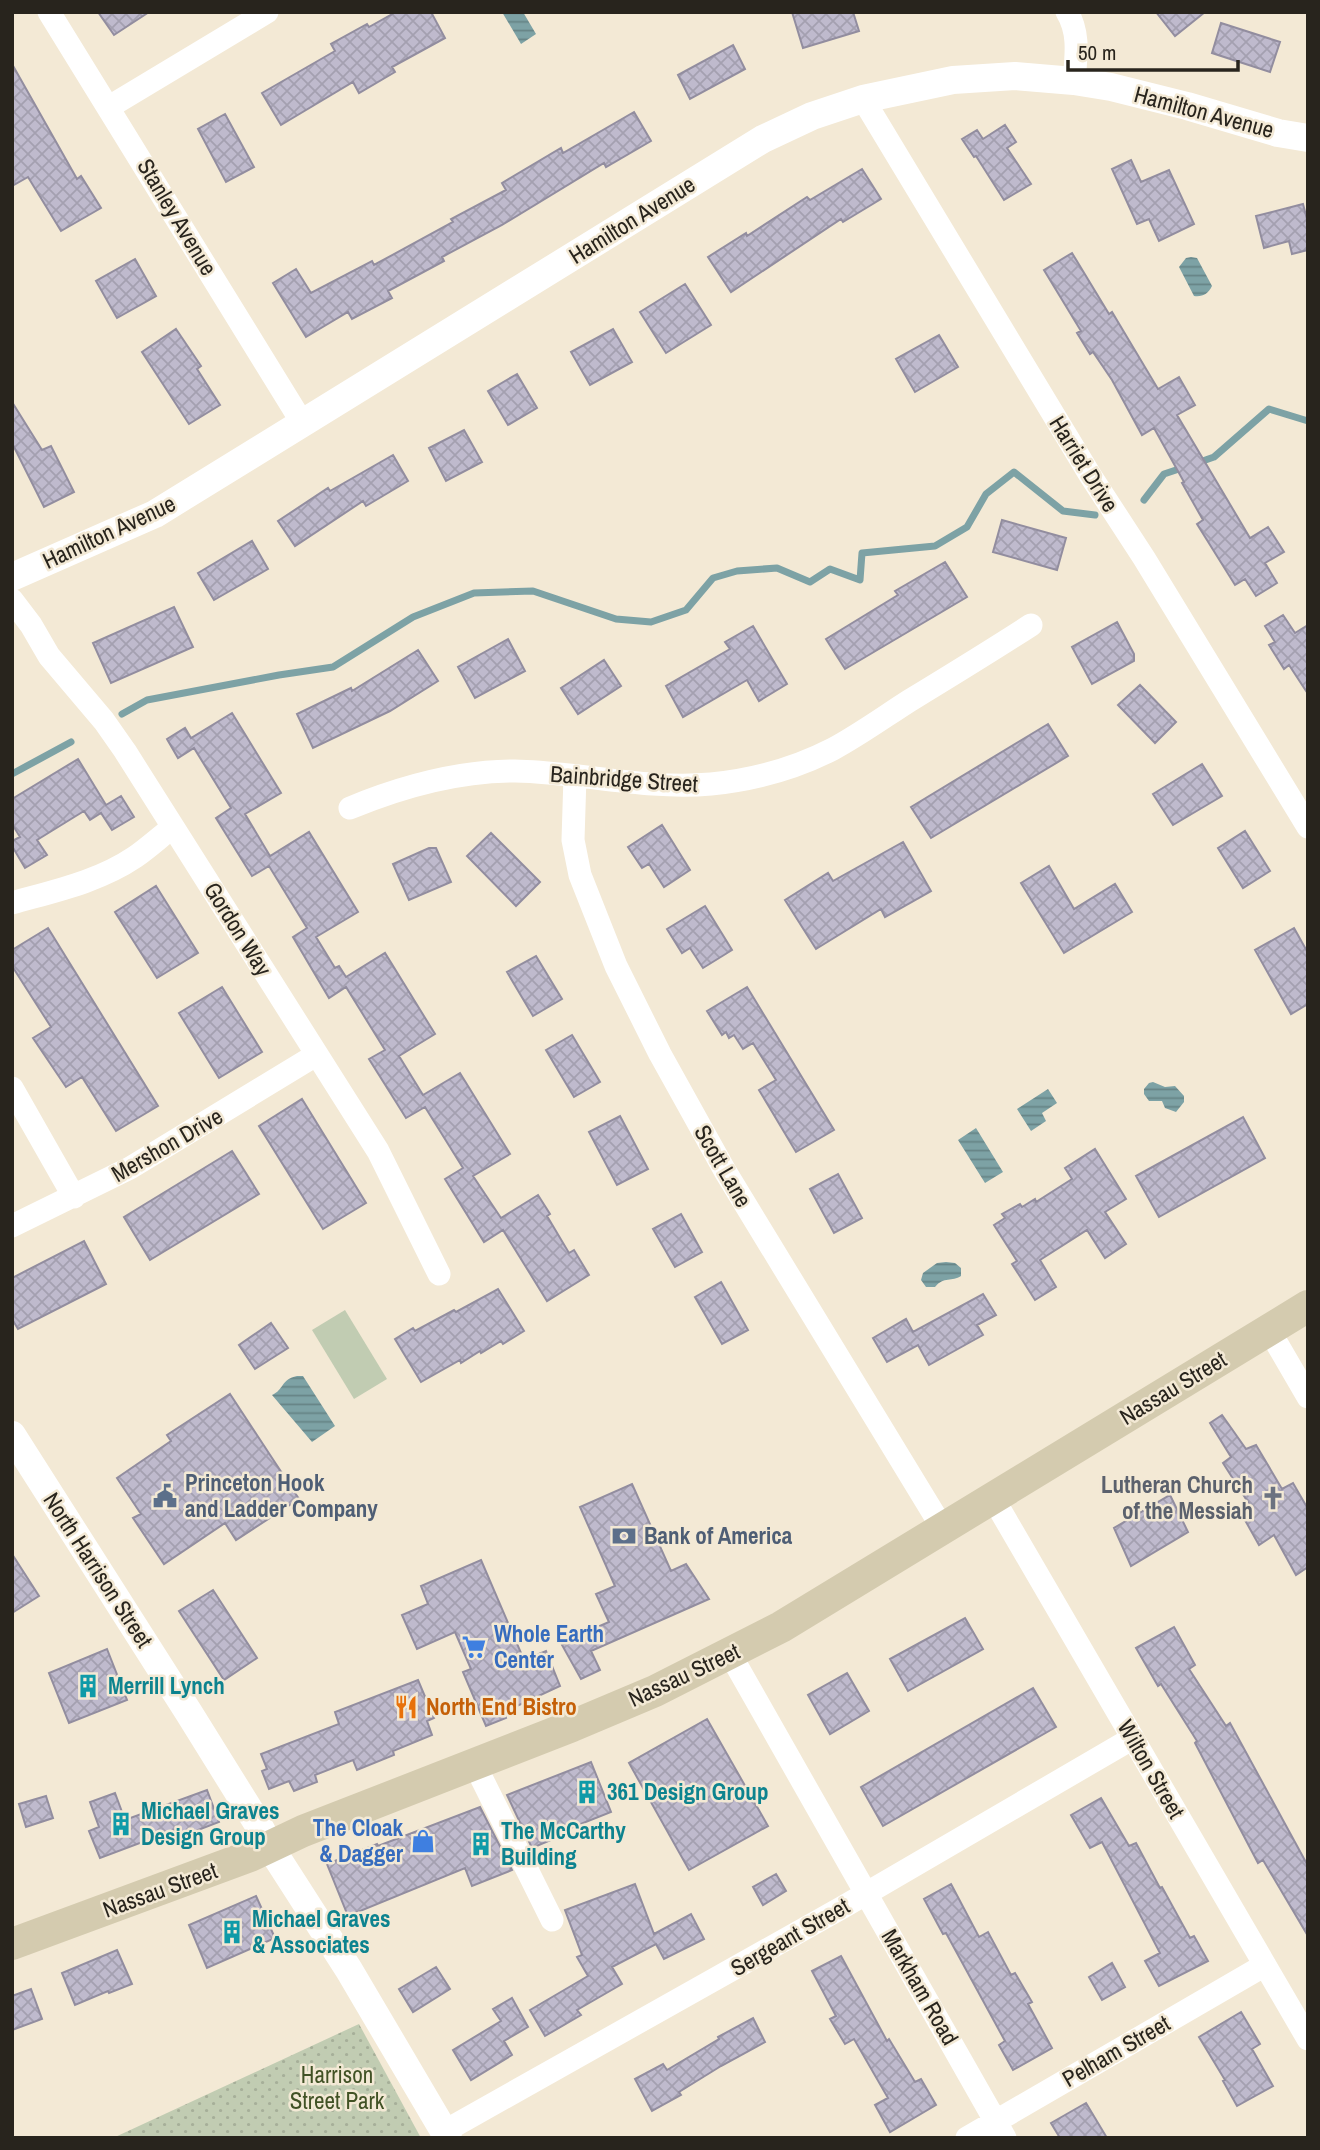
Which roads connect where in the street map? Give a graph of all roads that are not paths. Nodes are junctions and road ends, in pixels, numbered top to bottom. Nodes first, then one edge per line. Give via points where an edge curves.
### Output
1 (49, 12) edge
2 (267, 12) edge
3 (1067, 12) edge
4 (1074, 81) junction
5 (863, 99) junction
6 (109, 107) junction
7 (1308, 138) edge
8 (303, 424) junction
9 (12, 577) edge
10 (12, 600) edge
11 (1031, 625) dead end
12 (575, 776) junction
13 (350, 808) dead end
14 (173, 827) junction
15 (1308, 827) edge
16 (12, 903) edge
17 (316, 1055) junction
18 (12, 1088) edge
19 (74, 1197) junction
20 (12, 1226) edge
21 (439, 1274) dead end
22 (1308, 1306) edge
23 (1269, 1330) junction
24 (1308, 1397) edge
25 (12, 1436) edge
26 (993, 1498) junction
27 (943, 1529) junction
28 (730, 1654) junction
29 (1133, 1738) junction
30 (474, 1763) junction
31 (270, 1847) junction
32 (866, 1894) junction
33 (552, 1920) dead end
34 (12, 1944) edge
35 (1265, 1965) junction
36 (1308, 2039) edge
37 (1000, 2129) edge
38 (447, 2134) edge
39 (967, 2138) edge

1 - 6 street, Stanley Avenue
2 - 6 street
3 - 4 street via 1077,40
4 - 5 street, Hamilton Avenue via 1015,76 953,80
4 - 7 street, Hamilton Avenue
5 - 8 street, Hamilton Avenue via 763,139
5 - 15 street, Harriet Drive
6 - 8 street, Stanley Avenue
8 - 9 street, Hamilton Avenue via 155,514
10 - 14 street, Gordon Way via 49,656 104,721
11 - 12 street, Bainbridge Street via 832,749 795,765 711,784
12 - 13 street, Bainbridge Street via 477,773 433,780
12 - 27 street, Scott Lane via 573,840 580,875 616,966 725,1171
14 - 16 street via 134,858 102,875
14 - 17 street, Gordon Way
17 - 19 street, Mershon Drive
17 - 21 street, Gordon Way via 378,1151
18 - 19 street
19 - 20 street, Mershon Drive
22 - 23 main road, Nassau Street
23 - 24 street
23 - 26 main road, Nassau Street
25 - 31 street, North Harrison Street
26 - 27 main road, Nassau Street
26 - 29 street, Wilton Street
27 - 28 main road, Nassau Street
28 - 30 main road, Nassau Street via 655,1691
28 - 32 street, Markham Road
29 - 32 street, Sergeant Street
29 - 35 street, Wilton Street
30 - 31 main road, Nassau Street
30 - 33 street
31 - 34 main road, Nassau Street
31 - 38 street, North Harrison Street
32 - 37 street, Markham Road
32 - 38 street, Sergeant Street
35 - 36 street, Wilton Street
35 - 37 street, Pelham Street
37 - 39 street, Pelham Street

